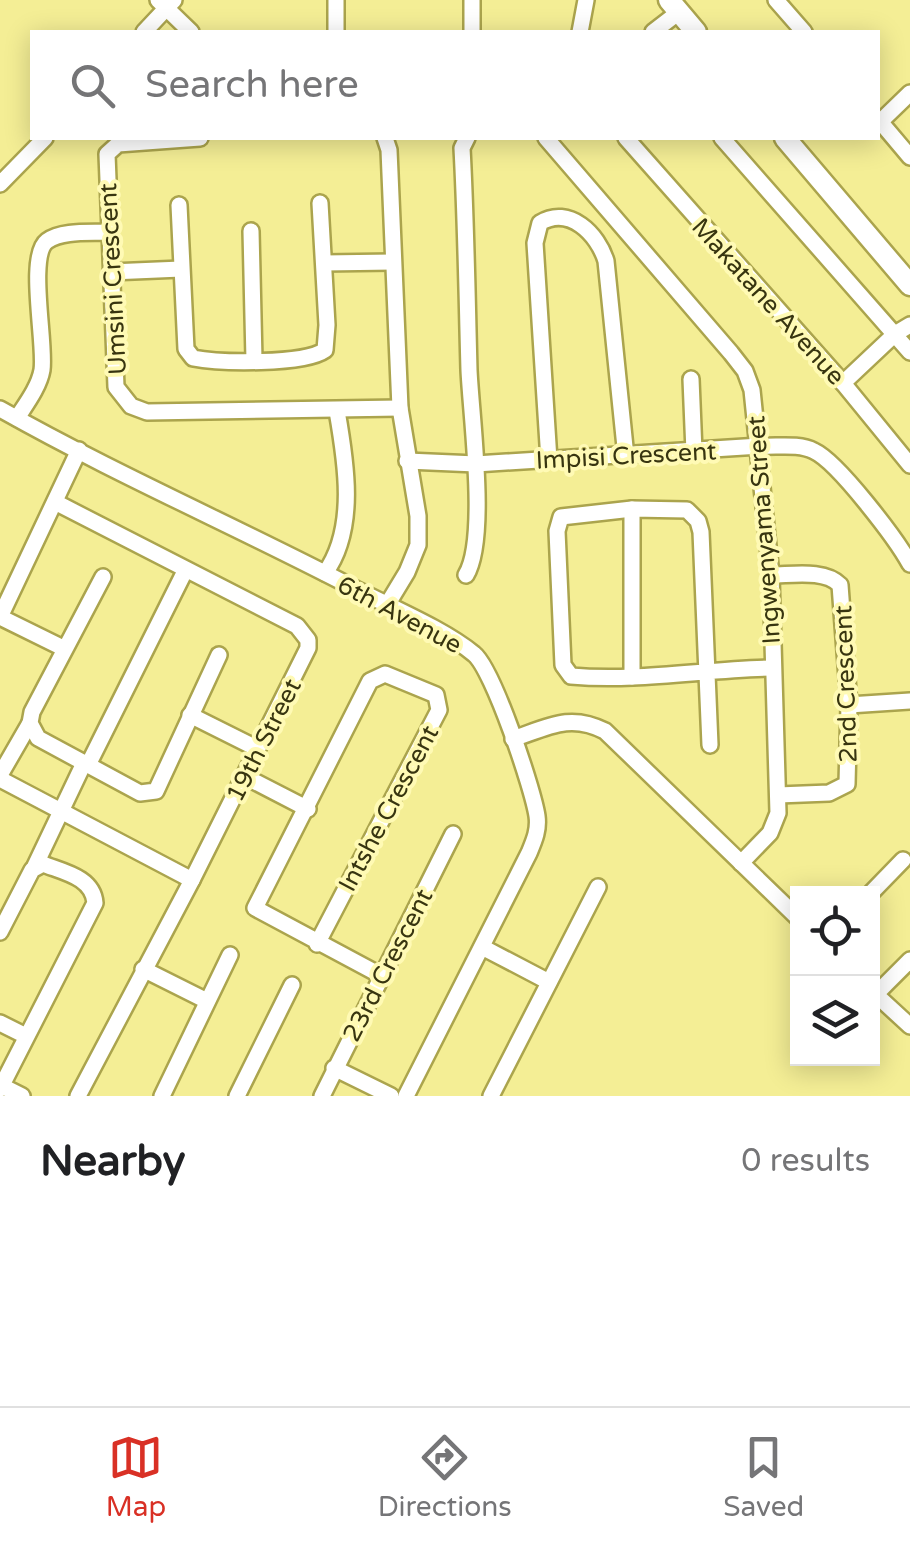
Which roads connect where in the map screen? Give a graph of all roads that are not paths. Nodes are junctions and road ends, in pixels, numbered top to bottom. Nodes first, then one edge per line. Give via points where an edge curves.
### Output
1 (336, 0) edge
2 (472, 0) edge
3 (586, 0) edge
4 (776, 0) edge
5 (166, 3) edge
6 (674, 6) edge
7 (146, 30) edge
8 (189, 30) edge
9 (336, 30) edge
10 (472, 30) edge
11 (580, 30) edge
12 (655, 30) edge
13 (694, 30) edge
14 (802, 30) edge
15 (910, 93) edge
16 (880, 119) edge
17 (880, 121) edge
18 (43, 140) edge
19 (166, 140) edge
20 (386, 140) edge
21 (466, 140) edge
22 (548, 140) edge
23 (628, 140) edge
24 (724, 140) edge
25 (787, 140) edge
26 (910, 158) edge
27 (0, 184) edge
28 (320, 204) dead end
29 (179, 205) dead end
30 (251, 231) dead end
31 (108, 232) junction
32 (393, 262) junction
33 (324, 264) junction
34 (181, 269) junction
35 (111, 272) junction
36 (910, 285) edge
37 (902, 330) edge
38 (910, 352) edge
39 (254, 360) junction
40 (691, 380) dead end
41 (842, 383) junction
42 (400, 408) junction
43 (0, 409) edge
44 (337, 410) junction
45 (16, 418) junction
46 (760, 446) junction
47 (79, 450) junction
48 (694, 452) junction
49 (626, 457) junction
50 (549, 460) junction
51 (407, 461) junction
52 (476, 464) junction
53 (910, 466) edge
54 (55, 502) junction
55 (632, 509) junction
56 (910, 564) edge
57 (185, 571) junction
58 (324, 573) junction
59 (466, 575) dead end
60 (772, 575) junction
61 (103, 577) dead end
62 (387, 605) junction
63 (0, 617) edge
64 (63, 648) junction
65 (219, 655) dead end
66 (773, 668) junction
67 (706, 669) junction
68 (632, 677) junction
69 (910, 700) edge
70 (848, 705) junction
71 (190, 716) junction
72 (30, 723) junction
73 (513, 739) junction
74 (710, 745) dead end
75 (256, 748) junction
76 (86, 764) junction
77 (244, 776) junction
78 (0, 777) edge
79 (778, 795) junction
80 (308, 809) junction
81 (62, 812) junction
82 (453, 834) dead end
83 (903, 860) dead end
84 (741, 863) junction
85 (34, 868) junction
86 (192, 880) junction
87 (878, 886) edge
88 (598, 887) dead end
89 (790, 910) edge
90 (0, 932) edge
91 (317, 944) junction
92 (482, 947) junction
93 (230, 955) dead end
94 (910, 960) edge
95 (143, 969) junction
96 (382, 976) junction
97 (550, 982) junction
98 (292, 984) dead end
99 (880, 987) edge
100 (880, 998) edge
101 (207, 1001) junction
102 (0, 1023) edge
103 (910, 1026) edge
104 (26, 1036) junction
105 (334, 1068) junction
106 (0, 1086) edge
107 (22, 1096) edge
108 (78, 1096) edge
109 (162, 1096) edge
110 (237, 1096) edge
111 (322, 1096) edge
112 (391, 1096) edge
113 (406, 1096) edge
114 (491, 1096) edge

1 - 9 street
2 - 10 street
3 - 11 street
4 - 14 street
5 - 7 street
5 - 8 street
6 - 12 street
6 - 13 main road
15 - 16 street
17 - 26 street
18 - 27 street
19 - 31 street, Umsini Crescent via 109,150
20 - 32 street
21 - 52 street
22 - 46 street, Ingwenyama Street via 746,371
23 - 41 street, Makatane Avenue
24 - 37 street
25 - 36 main road
28 - 33 street
29 - 34 street
30 - 39 street
31 - 35 street, Umsini Crescent
31 - 45 street via 62,235 41,248 42,372
32 - 33 street
32 - 42 street
33 - 39 street via 325,350 308,358
34 - 35 street
34 - 39 street via 190,356
35 - 44 street, Umsini Crescent via 116,386 131,406 146,412
37 - 38 street
37 - 41 street
40 - 48 street
41 - 53 street, Makatane Avenue
42 - 44 street, Umsini Crescent
42 - 51 street
43 - 45 street, 6th Avenue
44 - 58 street via 343,535
45 - 47 street, 6th Avenue
46 - 48 street, Impisi Crescent
46 - 56 street, Impisi Crescent via 820,454
46 - 60 street, Ingwenyama Street
47 - 54 street
47 - 58 street, 6th Avenue
48 - 49 street, Impisi Crescent
49 - 50 street, Impisi Crescent
49 - 50 street via 604,252 591,233 555,217 538,226 535,242
50 - 52 street, Impisi Crescent
51 - 52 street, Impisi Crescent
51 - 62 street via 418,545
52 - 59 street via 476,554
54 - 57 street, 19th Street
54 - 63 street
55 - 67 street via 693,514 701,532
55 - 68 street
55 - 68 street via 566,515 558,522 565,671
57 - 75 street, 19th Street via 297,626 308,640
57 - 76 street
58 - 62 street, 6th Avenue
60 - 66 street, Ingwenyama Street
60 - 70 street, 2nd Crescent via 832,577 840,585
61 - 64 street
62 - 73 street, 6th Avenue via 476,655
63 - 64 street
64 - 72 street
65 - 71 street
66 - 67 street
66 - 79 street, Ingwenyama Street
67 - 68 street
67 - 74 street
69 - 70 street
70 - 79 street, 2nd Crescent via 847,784 829,794
71 - 75 street
71 - 76 street via 156,791 140,793
72 - 76 street via 38,738
72 - 78 street
73 - 84 street via 566,722 586,721 605,731
73 - 92 street, 6th Avenue via 536,833
75 - 77 street, 19th Street
76 - 81 street
77 - 80 street
77 - 86 street, 19th Street
78 - 81 street
79 - 84 street, Ingwenyama Street via 776,824
80 - 91 street, Intshe Crescent via 255,908
80 - 91 street, Intshe Crescent via 370,681 385,674 436,695 439,710
81 - 85 street
81 - 86 street
82 - 96 street, 23rd Crescent
83 - 87 street
84 - 89 street
85 - 90 street
85 - 104 street via 42,864 87,882 95,903
86 - 95 street, 19th Street
88 - 97 street
91 - 96 street
92 - 97 street
92 - 113 street, 6th Avenue
93 - 101 street
94 - 99 street
95 - 101 street
95 - 108 street, 19th Street
96 - 105 street, 23rd Crescent
97 - 114 street
98 - 110 street
100 - 103 street
101 - 109 street
102 - 104 street
104 - 106 street
105 - 111 street, 23rd Crescent
105 - 112 street
106 - 107 street

